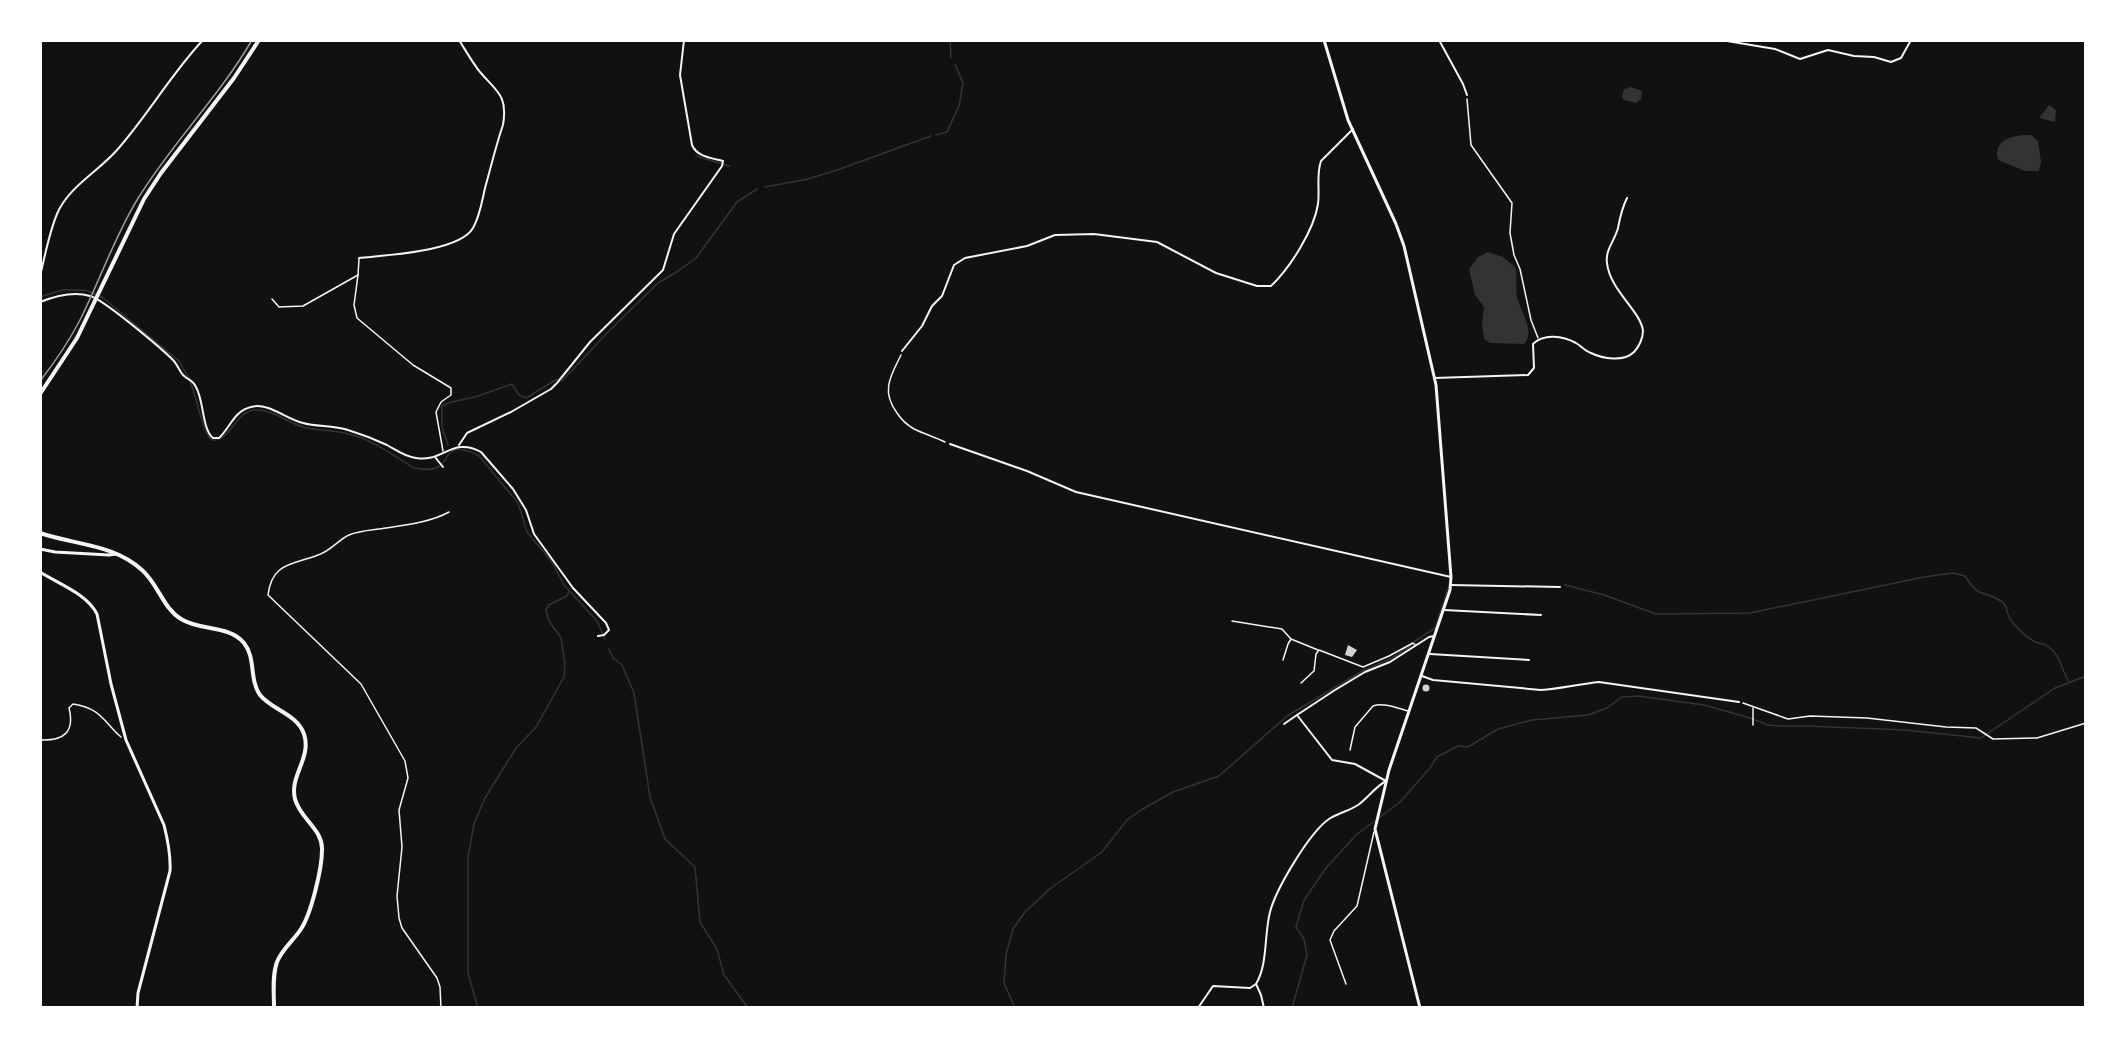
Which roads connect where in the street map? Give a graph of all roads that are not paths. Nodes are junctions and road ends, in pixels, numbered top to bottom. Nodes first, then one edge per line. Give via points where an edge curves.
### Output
1 (203, 40) edge
2 (259, 40) edge
3 (459, 40) edge
4 (684, 40) edge
5 (1324, 40) edge
6 (1439, 40) edge
7 (1466, 40) edge
8 (1490, 40) edge
9 (1721, 40) edge
10 (1911, 40) edge
11 (1467, 95) road end
12 (1353, 129) junction
13 (1627, 198) dead end
14 (359, 258) joint
15 (358, 274) junction
16 (40, 276) edge
17 (272, 299) dead end
18 (40, 302) edge
19 (902, 351) road end
20 (1434, 378) junction
21 (40, 394) edge
22 (950, 444) road end
23 (459, 446) junction
24 (444, 452) junction
25 (435, 457) junction
26 (443, 467) dead end
27 (40, 533) edge
28 (40, 549) edge
29 (118, 553) junction
30 (40, 572) edge
31 (1451, 576) junction
32 (1451, 585) junction
33 (1560, 587) dead end
34 (1444, 610) junction
35 (1541, 615) dead end
36 (1232, 621) dead end
37 (598, 636) dead end
38 (1436, 636) junction
39 (1292, 639) junction
40 (1416, 646) junction
41 (1319, 651) junction
42 (1430, 654) junction
43 (1283, 660) dead end
44 (1529, 660) dead end
45 (1422, 676) junction
46 (1301, 683) dead end
47 (1739, 702) road end
48 (1409, 711) junction
49 (1297, 715) junction
50 (1284, 724) dead end
51 (1350, 750) dead end
52 (1386, 781) junction
53 (1375, 827) junction
54 (1256, 984) junction
55 (1346, 984) dead end
56 (137, 1008) edge
57 (274, 1008) edge
58 (1198, 1008) edge
59 (1264, 1008) edge
60 (1420, 1008) edge

1 - 16 street via 119,147 57,213
2 - 21 main road via 144,199 77,338
3 - 14 street via 499,91 504,112 473,228 466,237 451,244
4 - 23 street via 680,75 692,145 700,155 723,161 716,176 674,234 663,270 590,342 551,389 467,434
5 - 12 street
6 - 11 street
7 - 8 street
9 - 10 street via 1775,49 1798,58 1828,50 1891,62 1901,58
12 - 19 street via 1321,161 1317,211 1304,241 1271,286 1257,286 1216,273 1157,242 1094,234 1055,235 1028,246 965,258 954,265 942,296
12 - 20 street via 1404,246
13 - 20 street via 1607,262 1613,282 1643,330 1637,347 1628,356 1593,354 1568,340 1550,336 1533,346 1534,369 1528,375
14 - 15 lane
15 - 17 lane via 303,306 279,307
15 - 24 lane via 354,305 357,318 413,365 451,388 451,395 436,412
18 - 25 street via 73,294 99,299 173,360 191,380 199,392 207,430 213,438 219,438 239,412 257,406 303,423 347,429 412,458
20 - 31 street
22 - 31 street via 1076,492
23 - 24 street
23 - 37 street via 481,452 513,489 538,540 581,599 606,623 609,630
24 - 25 street
25 - 26 street
27 - 29 main road
28 - 29 street
29 - 57 main road via 143,570 180,618 240,639 250,653 260,693 296,722 305,737 305,755 294,798 317,832 322,850 309,913 276,967
30 - 56 street via 94,607 126,740 164,825 171,855
31 - 32 street
32 - 33 street
32 - 34 street
34 - 35 street
34 - 38 street
36 - 39 lane via 1282,629
38 - 40 street
38 - 42 street
39 - 41 lane
39 - 43 lane
40 - 41 lane via 1413,642 1362,667
40 - 49 street via 1365,672
41 - 46 lane via 1314,671
42 - 44 street
42 - 45 street
45 - 47 street via 1541,690 1599,682
45 - 48 street
48 - 51 lane via 1372,706 1355,727
48 - 52 street
49 - 50 street
49 - 52 street via 1332,760 1355,764
52 - 53 street
52 - 54 street via 1356,807 1322,825 1296,859 1271,910
53 - 55 lane via 1357,906 1330,940
53 - 60 street
54 - 58 street via 1250,988 1213,986
54 - 59 street

